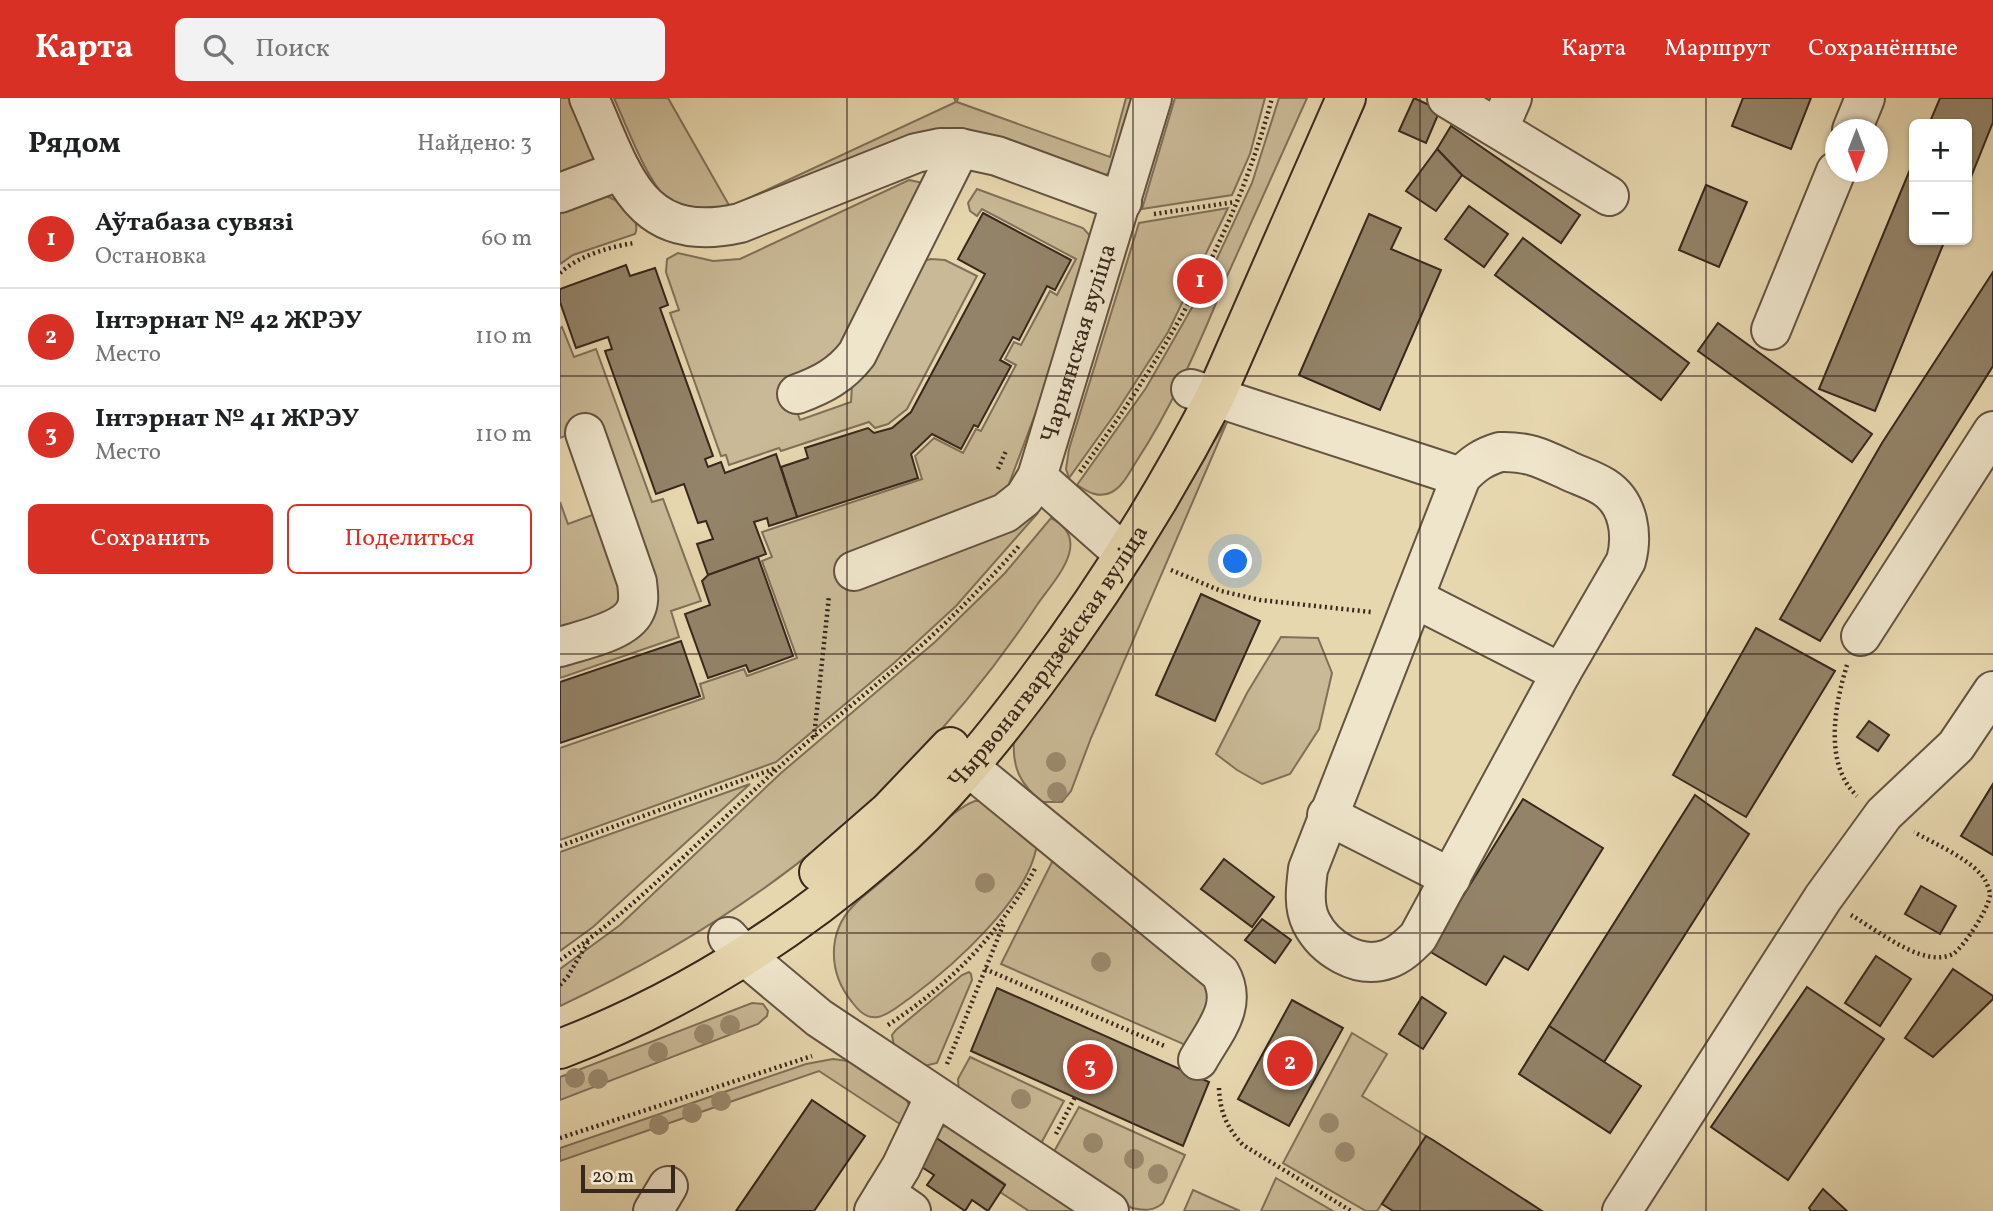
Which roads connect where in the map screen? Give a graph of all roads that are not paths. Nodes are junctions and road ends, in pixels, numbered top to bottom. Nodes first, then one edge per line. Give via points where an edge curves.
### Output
1 (589, 98) edge
2 (1153, 98) edge
3 (1320, 98) edge
4 (1346, 98) edge
5 (1447, 98) edge
6 (1865, 98) edge
7 (1505, 113) edge
8 (1857, 119) edge
9 (960, 148) junction
10 (621, 170) junction
11 (1832, 182) edge
12 (560, 193) edge
13 (1609, 196) dead end
14 (1122, 202) junction
15 (1771, 330) dead end
16 (1203, 393) junction
17 (797, 394) dead end
18 (1993, 431) edge
19 (586, 433) dead end
20 (1037, 477) junction
21 (1461, 477) junction
22 (1114, 546) junction
23 (842, 578) road end
24 (1410, 607) junction
25 (1861, 636) road end
26 (560, 647) edge
27 (1561, 673) junction
28 (1993, 691) edge
29 (958, 758) junction
30 (1327, 815) junction
31 (1451, 878) junction
32 (737, 947) junction
33 (560, 1022) edge
34 (560, 1049) edge
35 (1198, 1060) road end
36 (934, 1096) junction
37 (890, 1205) edge
38 (1109, 1211) edge
39 (1622, 1211) edge

1 - 10 street
2 - 14 street, Чарнянская вуліца
3 - 16 main road, Чырвонагвардзейская вуліца via 1217,288
4 - 16 main road, Чырвонагвардзейская вуліца
5 - 7 street
6 - 8 street
7 - 13 street
9 - 10 street via 916,153 721,228 663,219 634,193
9 - 14 street via 997,156
9 - 17 street via 857,354 839,374
10 - 12 street
11 - 15 street
14 - 20 street, Чарнянская вуліца
16 - 21 street
16 - 22 main road, Чырвонагвардзейская вуліца via 1171,479
18 - 25 street
19 - 26 street via 639,597 636,610 618,628
20 - 22 street
20 - 23 street via 1024,498 1005,513
21 - 24 street
21 - 27 street via 1486,456 1532,454 1605,488 1625,514 1630,530 1626,561
22 - 29 main road, Чырвонагвардзейская вуліца via 1087,612 1049,664 1009,718
24 - 27 street
24 - 30 street
27 - 31 street
28 - 39 street via 1956,746 1884,814 1823,898
29 - 32 main road, Чырвонагвардзейская вуліца via 932,806 886,851 802,918
29 - 35 street via 1220,973 1227,985 1227,1009
30 - 31 street
30 - 31 street via 1308,869 1306,897 1310,921 1326,943 1346,956 1367,962 1387,960 1405,950 1418,937
32 - 33 main road, Чырвонагвардзейская вуліца via 670,971
32 - 34 main road, Чырвонагвардзейская вуліца via 687,990
32 - 36 street via 820,1018
36 - 37 street via 901,1167
36 - 38 street

